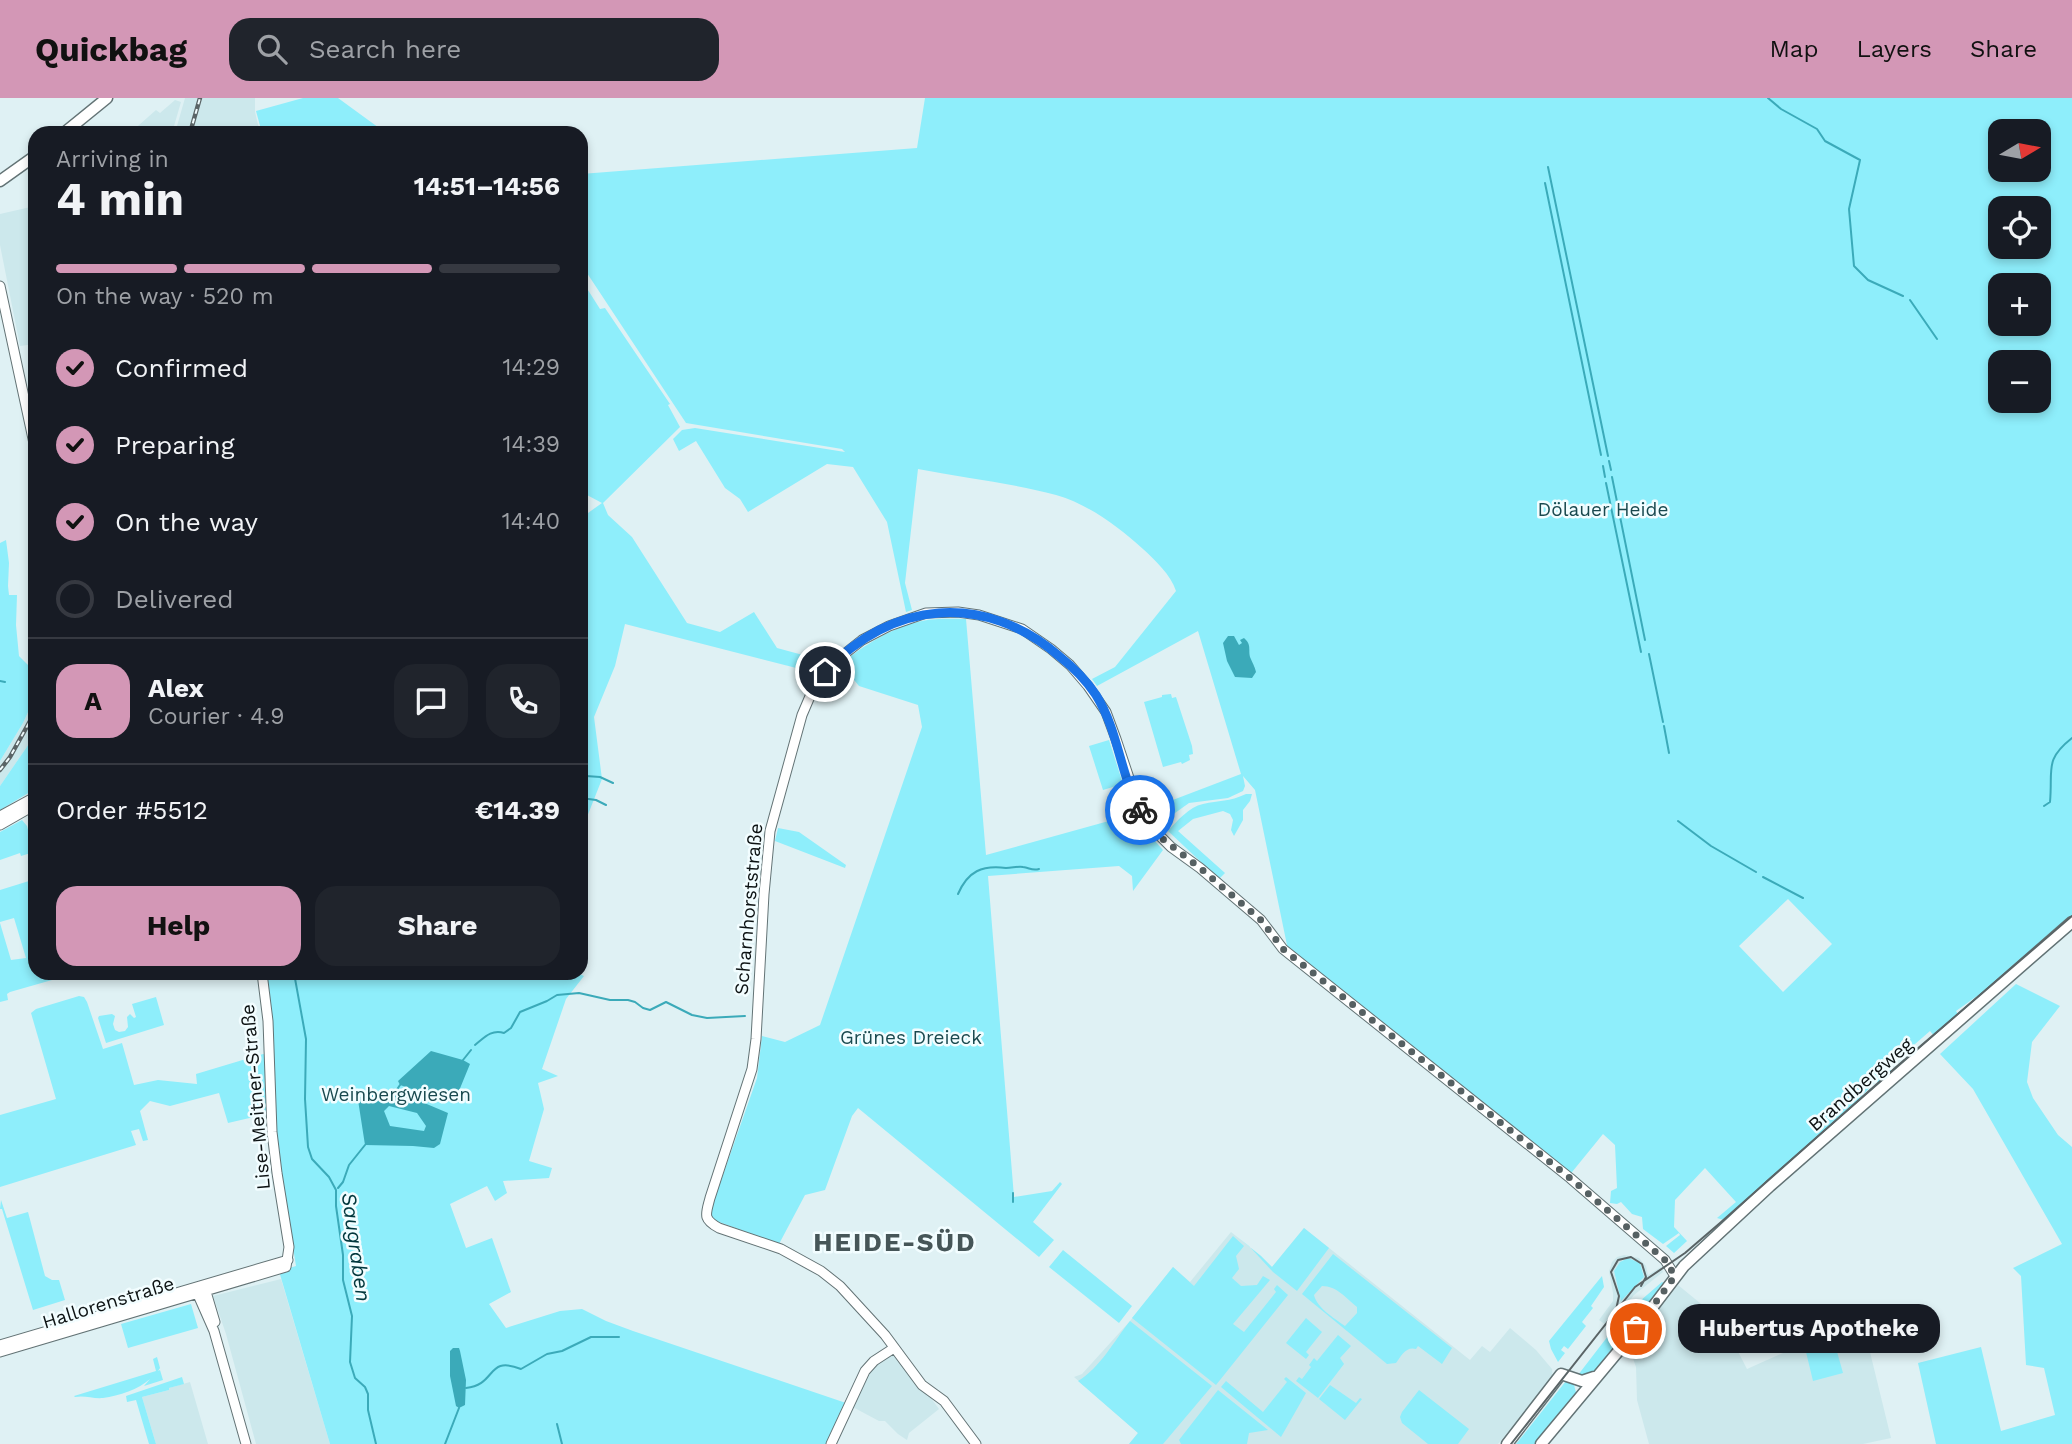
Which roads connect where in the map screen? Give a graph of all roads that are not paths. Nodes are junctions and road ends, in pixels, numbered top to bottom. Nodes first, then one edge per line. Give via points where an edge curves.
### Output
1 (107, 98) edge
2 (73, 126) edge
3 (28, 161) edge
4 (0, 181) edge
5 (0, 286) edge
6 (28, 415) edge
7 (28, 801) edge
8 (28, 809) edge
9 (0, 816) edge
10 (0, 825) edge
11 (2072, 922) edge
12 (263, 980) edge
13 (288, 1260) joint
14 (1675, 1276) junction
15 (200, 1289) junction
16 (19, 1343) junction
17 (0, 1345) edge
18 (894, 1348) junction
19 (0, 1352) edge
20 (1596, 1376) junction
21 (1575, 1379) junction
22 (1579, 1396) junction
23 (246, 1444) edge
24 (831, 1444) edge
25 (976, 1444) edge
26 (1507, 1444) edge
27 (1541, 1444) edge

1 - 2 main road
3 - 4 main road
5 - 6 street
7 - 9 street
8 - 10 street
11 - 14 main road, Brandbergweg via 1770,1186
12 - 13 street, Lise-Meitner-Straße via 272,1132
13 - 15 street, Hallorenstraße
14 - 18 street, Scharnhorststraße via 1665,1260 1570,1178 1283,949 1261,920 1148,824 1105,712 1070,665 1032,635 1001,621 958,612 926,613 862,640 825,672 808,700 770,831 752,1069 707,1219 813,1266 841,1286
14 - 20 main road, Brandbergweg
15 - 16 street, Hallorenstraße
15 - 23 street via 215,1321
16 - 17 street, Hallorenstraße
16 - 19 street, Hallorenstraße
18 - 24 street via 865,1371
18 - 25 street
20 - 21 main road via 1586,1381
20 - 22 main road, Brandbergweg
21 - 22 main road
21 - 26 main road via 1561,1374
22 - 27 main road, Brandbergweg

